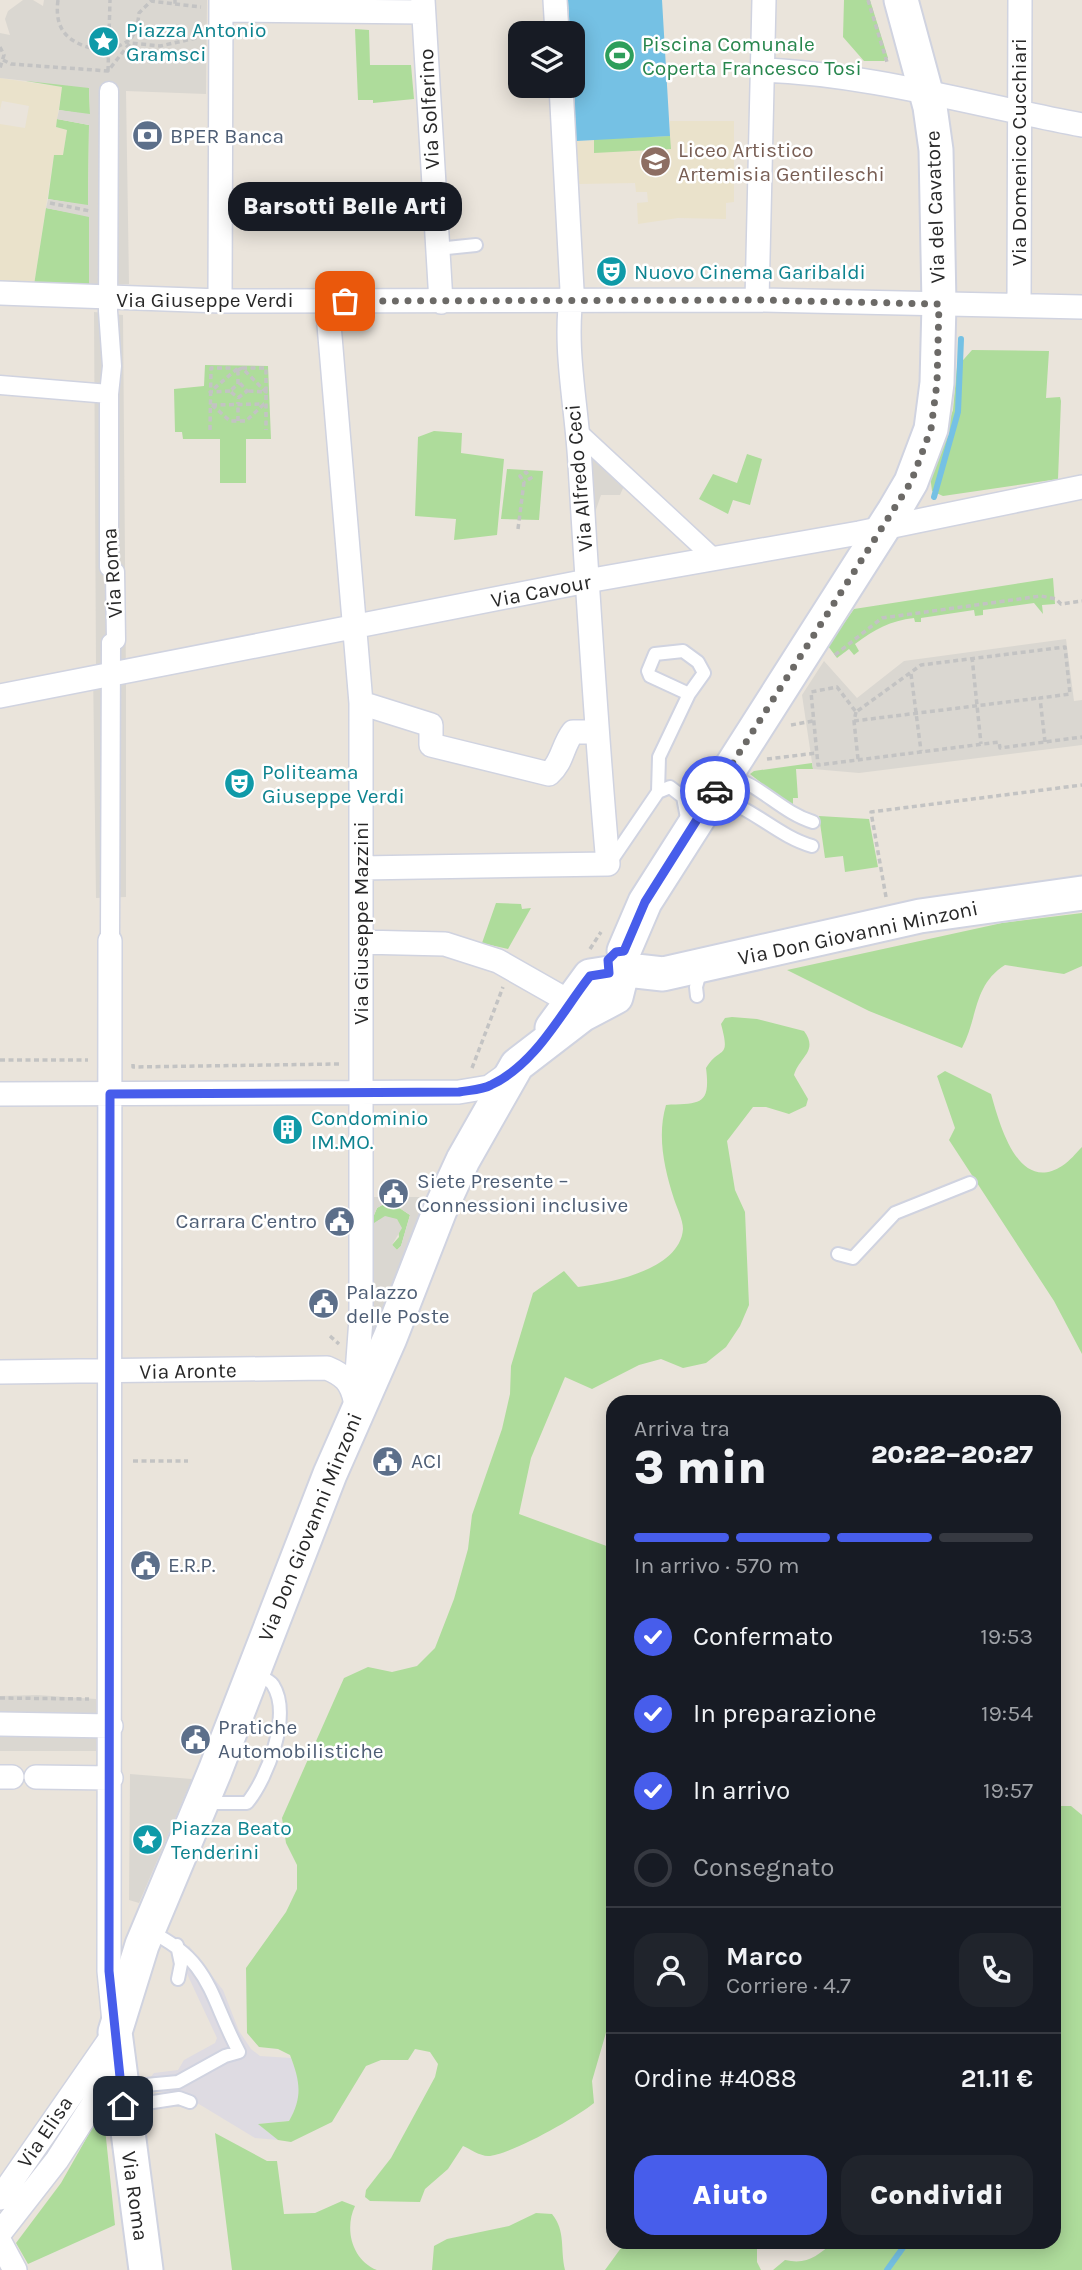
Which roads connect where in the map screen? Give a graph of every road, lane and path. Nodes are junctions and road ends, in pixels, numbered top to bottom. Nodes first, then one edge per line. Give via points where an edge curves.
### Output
1 (58, 0) edge
2 (110, 0) edge
3 (555, 0) edge
4 (764, 0) edge
5 (901, 0) edge
6 (1020, 0) edge
7 (175, 2) edge
8 (215, 6) edge
9 (423, 6) edge
10 (556, 21) edge
11 (0, 47) edge
12 (201, 48) dead end
13 (108, 52) junction
14 (3, 60) junction
15 (0, 68) edge
16 (92, 70) junction
17 (762, 70) junction
18 (92, 79) dead end
19 (109, 91) dead end
20 (927, 92) junction
21 (562, 98) edge
22 (1020, 113) junction
23 (1082, 125) edge
24 (92, 198) dead end
25 (50, 204) dead end
26 (92, 211) junction
27 (92, 223) dead end
28 (477, 244) dead end
29 (437, 249) junction
30 (0, 293) edge
31 (108, 299) junction
32 (757, 300) junction
33 (220, 301) junction
34 (327, 301) junction
35 (441, 302) junction
36 (570, 302) junction
37 (939, 304) junction
38 (1019, 305) junction
39 (1082, 307) edge
40 (238, 368) junction
41 (0, 385) edge
42 (230, 391) junction
43 (247, 391) junction
44 (210, 392) junction
45 (266, 392) junction
46 (109, 394) junction
47 (238, 398) junction
48 (238, 404) junction
49 (266, 404) junction
50 (211, 405) junction
51 (238, 421) junction
52 (210, 430) dead end
53 (267, 430) dead end
54 (578, 432) junction
55 (524, 482) dead end
56 (1082, 487) edge
57 (884, 527) junction
58 (518, 529) dead end
59 (716, 560) junction
60 (587, 581) junction
61 (1082, 601) edge
62 (355, 627) junction
63 (808, 645) junction
64 (972, 657) junction
65 (911, 673) junction
66 (111, 674) junction
67 (689, 694) dead end
68 (0, 696) edge
69 (1040, 698) junction
70 (361, 703) junction
71 (977, 705) junction
72 (856, 712) junction
73 (917, 713) junction
74 (813, 721) junction
75 (853, 721) junction
76 (806, 722) dead end
77 (596, 732) junction
78 (1082, 737) edge
79 (1045, 742) junction
80 (981, 744) junction
81 (921, 751) junction
82 (817, 752) junction
83 (858, 759) junction
84 (725, 776) junction
85 (1082, 785) edge
86 (658, 792) junction
87 (813, 822) dead end
88 (689, 830) junction
89 (812, 846) dead end
90 (608, 864) junction
91 (361, 868) junction
92 (1082, 892) edge
93 (887, 903) dead end
94 (110, 941) joint
95 (361, 942) junction
96 (619, 955) junction
97 (511, 968) junction
98 (570, 1002) junction
99 (544, 1042) junction
100 (133, 1055) dead end
101 (0, 1060) edge
102 (88, 1060) dead end
103 (342, 1064) dead end
104 (517, 1065) junction
105 (468, 1078) dead end
106 (361, 1092) junction
107 (0, 1094) edge
108 (114, 1097) junction
109 (970, 1183) dead end
110 (838, 1254) dead end
111 (346, 1342) dead end
112 (342, 1348) dead end
113 (0, 1372) edge
114 (111, 1372) junction
115 (354, 1411) junction
116 (133, 1461) dead end
117 (188, 1461) dead end
118 (251, 1673) junction
119 (0, 1698) edge
120 (99, 1699) dead end
121 (0, 1724) edge
122 (111, 1726) junction
123 (36, 1777) dead end
124 (111, 1778) junction
125 (200, 1803) junction
126 (163, 1938) junction
127 (178, 1979) dead end
128 (115, 2032) junction
129 (120, 2087) junction
130 (190, 2102) dead end
131 (0, 2198) edge
132 (0, 2233) edge
133 (0, 2242) edge
134 (15, 2270) edge
135 (146, 2270) edge

1 - 13 path via 56,19 63,33 86,48
2 - 13 path
3 - 10 street
4 - 17 street
5 - 20 main road, Via del Cavatore
6 - 22 street, Via Domenico Cucchiari
7 - 8 path
7 - 13 path via 150,1 139,13 130,40
8 - 9 street
8 - 33 street
9 - 29 street, Via Solferino
11 - 14 path
12 - 16 path via 201,36 160,46 130,43 108,71
14 - 15 path
14 - 16 path
16 - 18 path
17 - 20 street via 842,77
17 - 32 street
19 - 31 street, Via Roma
20 - 22 street
20 - 37 main road, Via del Cavatore via 936,150
21 - 36 street, Via Alfredo Ceci
22 - 23 street
22 - 38 street, Via Domenico Cucchiari
24 - 26 path
25 - 26 path
26 - 27 path
28 - 29 lane
29 - 35 street, Via Solferino
30 - 31 street, Via Giuseppe Verdi
31 - 33 street, Via Giuseppe Verdi
31 - 46 street, Via Roma
32 - 36 street, Via Giuseppe Verdi
32 - 37 street, Via Giuseppe Verdi
33 - 34 street, Via Giuseppe Verdi
34 - 35 street, Via Giuseppe Verdi
34 - 62 street, Via Giuseppe Mazzini
35 - 36 street, Via Giuseppe Verdi
36 - 54 street, Via Alfredo Ceci via 569,373
37 - 38 street, Via Giuseppe Verdi
37 - 57 main road, Via del Cavatore via 931,429 911,482
38 - 39 street, Via Giuseppe Verdi
40 - 42 path via 238,384
40 - 43 path via 238,383
40 - 44 path
40 - 44 path via 211,368
40 - 45 path
40 - 45 path via 266,368
41 - 46 street
42 - 44 path
42 - 47 path
43 - 45 path
43 - 47 path
44 - 50 path
45 - 49 path
46 - 66 street, Via Roma via 109,567 115,572 116,613
47 - 48 path
48 - 49 path
48 - 50 path
48 - 51 path
49 - 51 path via 246,421
49 - 53 path
50 - 51 path via 230,421
50 - 52 path
54 - 59 street
54 - 60 street, Via Alfredo Ceci
55 - 58 path
56 - 57 street, Via Cavour
57 - 59 street, Via Cavour
57 - 63 main road, Via del Cavatore
59 - 60 street, Via Cavour
60 - 62 street, Via Cavour
60 - 77 street, Via Alfredo Ceci
61 - 63 path via 1061,604 1041,596 882,618 830,660
62 - 66 street, Via Cavour
62 - 70 street, Via Giuseppe Mazzini
63 - 84 main road, Via del Cavatore
64 - 65 path via 921,665
64 - 69 path via 1065,647 1070,694
64 - 71 path
65 - 72 path
65 - 73 path
66 - 68 street, Via Cavour
66 - 94 street, Via Roma via 101,870
67 - 86 lane via 659,757
69 - 71 path
69 - 79 path
70 - 77 street via 431,725 430,745 549,774 560,764 573,732
70 - 91 street, Via Giuseppe Mazzini
71 - 73 path
71 - 80 path
72 - 74 path via 838,687 811,692
72 - 75 path
73 - 75 path
73 - 81 path
74 - 76 path
74 - 82 path
75 - 83 path
77 - 90 street, Via Alfredo Ceci
78 - 79 path
79 - 80 path via 1000,748 999,742
80 - 81 path
81 - 83 path
82 - 83 path via 818,765
82 - 84 path via 771,759
84 - 87 lane via 747,782 789,812
84 - 88 main road, Via del Cavatore
84 - 89 lane via 738,803
85 - 93 path via 871,812
86 - 88 lane via 670,787 683,797
86 - 90 lane
88 - 96 main road, Via del Cavatore
90 - 91 street
91 - 95 street, Via Giuseppe Mazzini
92 - 96 main road, Via Don Giovanni Minzoni via 920,916 699,981 663,974
94 - 108 street, Via Roma via 109,1039
95 - 97 street via 445,944
95 - 106 street, Via Giuseppe Mazzini
96 - 98 main road, Via Don Giovanni Minzoni via 590,976
96 - 99 main road, Via Don Giovanni Minzoni via 616,997
97 - 98 street
97 - 105 path
98 - 99 main road, Via Don Giovanni Minzoni
99 - 104 main road, Via Don Giovanni Minzoni
100 - 103 path via 132,1067
101 - 102 path
104 - 106 street via 483,1088
104 - 115 main road, Via Don Giovanni Minzoni via 440,1210 390,1338
106 - 108 street
106 - 115 street, Via Giuseppe Mazzini via 361,1319
107 - 108 street
108 - 114 street, Via Roma
109 - 110 lane via 907,1205 853,1258
111 - 112 path
113 - 114 street, Via Aronte
114 - 115 street, Via Aronte via 327,1368 351,1384
114 - 122 street, Via Roma
115 - 118 main road, Via Don Giovanni Minzoni
116 - 117 path
118 - 125 main road, Via Don Giovanni Minzoni
118 - 125 lane via 272,1683 275,1690 276,1748 247,1803
119 - 120 path
121 - 122 street
122 - 124 street, Via Roma
123 - 124 street
124 - 128 street, Via Roma via 109,1971
125 - 126 main road, Via Don Giovanni Minzoni
126 - 127 lane via 181,1956
126 - 128 main road, Via Don Giovanni Minzoni
126 - 129 lane via 203,1975 239,2052 178,2082
128 - 129 main road, Via Roma
128 - 131 street, Via Elisa
129 - 130 lane
129 - 132 street
129 - 135 main road, Via Roma
133 - 134 street

